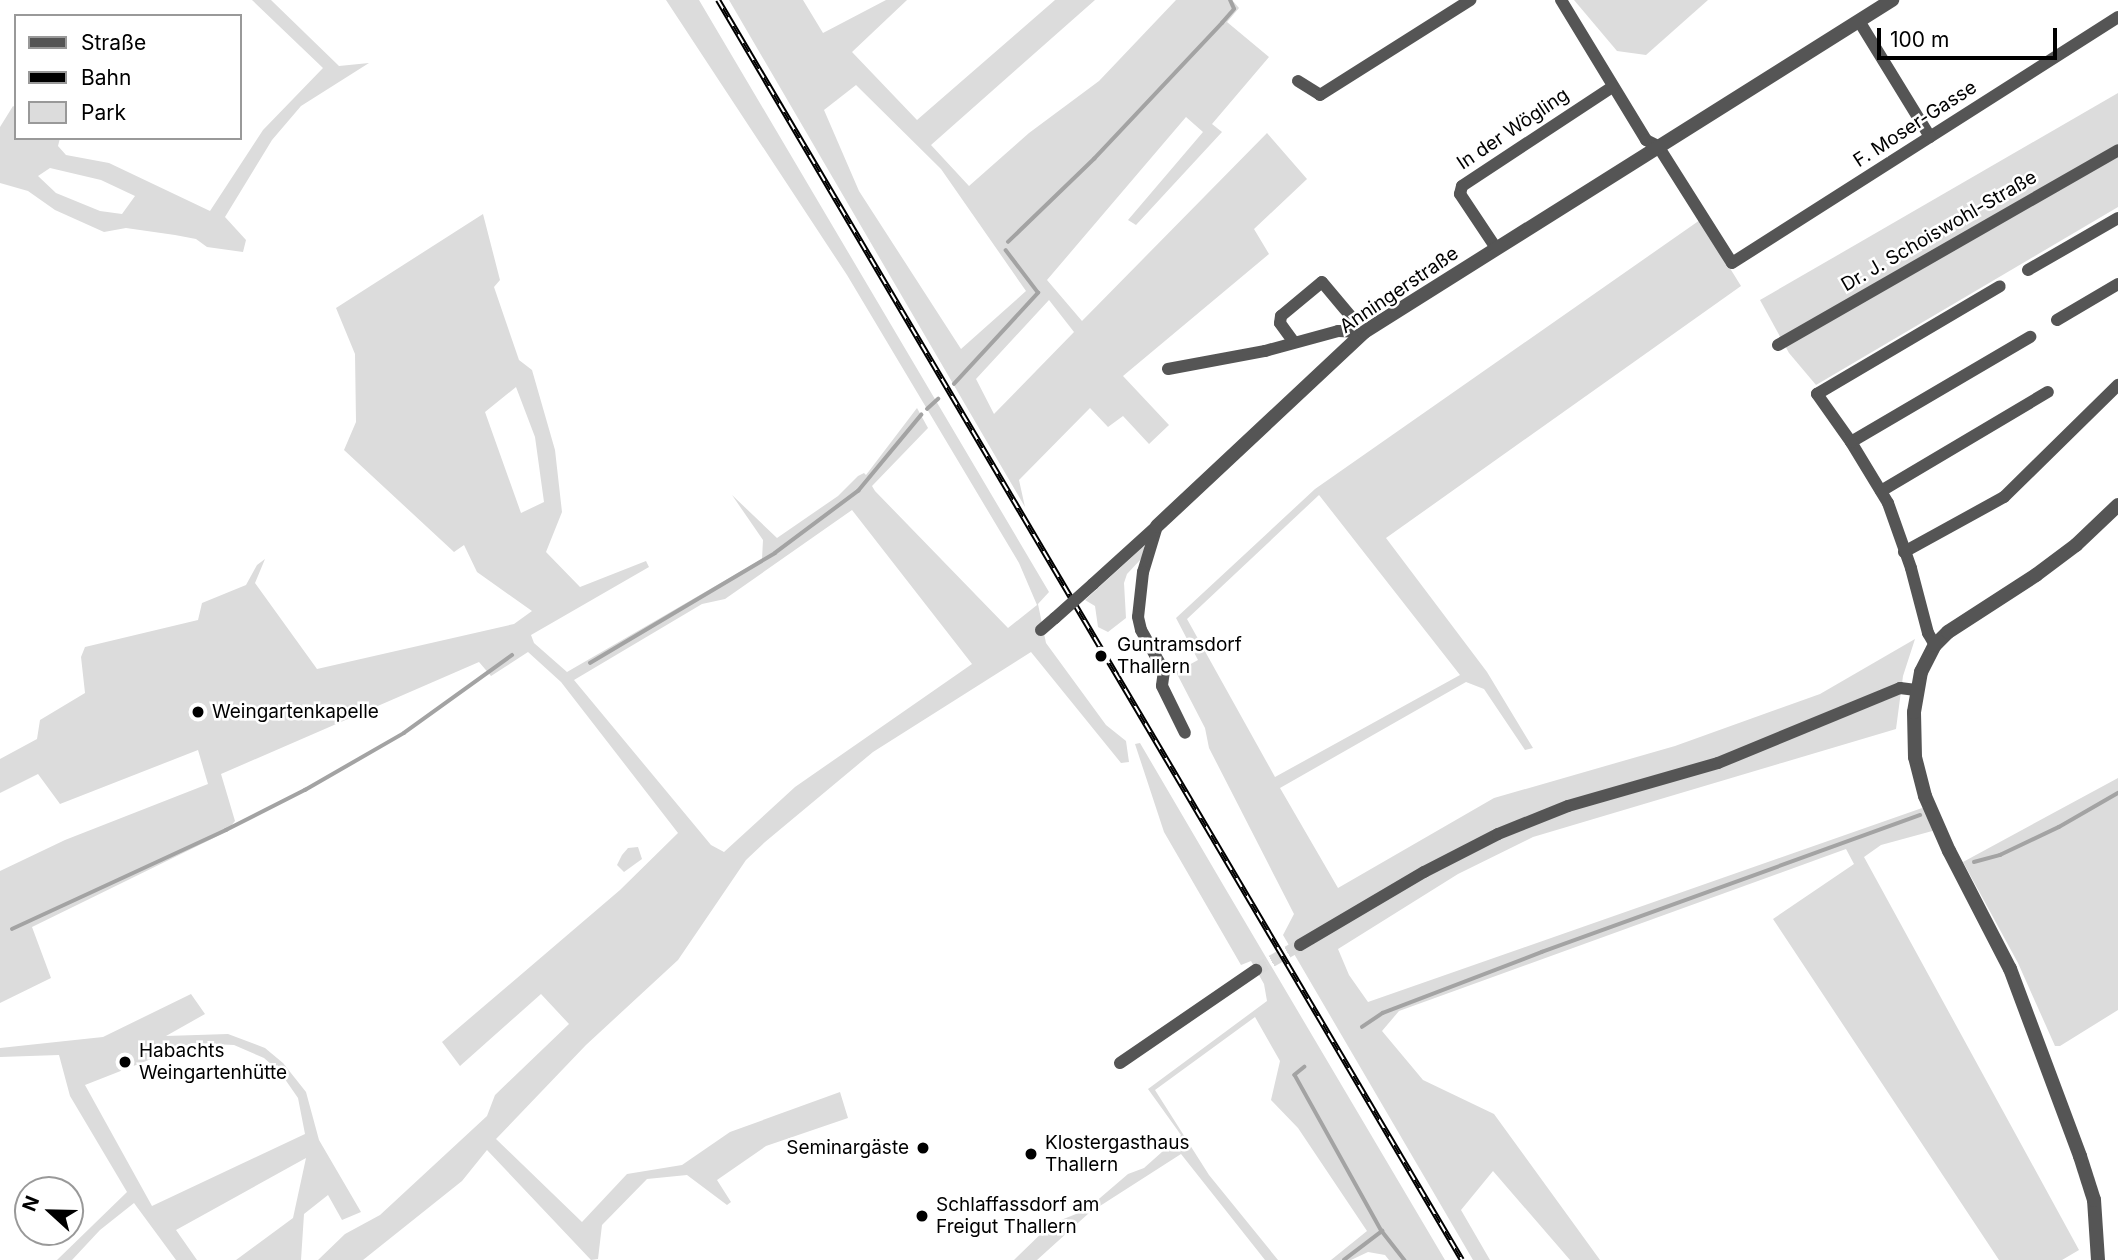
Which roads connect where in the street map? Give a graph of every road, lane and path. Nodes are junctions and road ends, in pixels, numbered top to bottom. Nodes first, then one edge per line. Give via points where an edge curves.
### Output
1 (1470, 0) edge
2 (1561, 0) edge
3 (1892, 0) edge
4 (2118, 18) edge
5 (1859, 21) junction
6 (1298, 80) dead end
7 (1612, 87) junction
8 (1930, 138) junction
9 (1658, 146) junction
10 (2118, 150) edge
11 (2118, 218) edge
12 (1496, 248) junction
13 (2028, 270) dead end
14 (2118, 284) edge
15 (2000, 286) dead end
16 (2057, 320) dead end
17 (1364, 332) junction
18 (2030, 337) dead end
19 (1293, 341) junction
20 (1779, 345) dead end
21 (1168, 369) dead end
22 (2118, 385) edge
23 (2048, 391) dead end
24 (1851, 442) junction
25 (1881, 491) junction
26 (2118, 505) edge
27 (1157, 526) junction
28 (1904, 552) junction
29 (1041, 631) dead end
30 (1935, 645) junction
31 (1916, 690) junction
32 (1185, 733) dead end
33 (1300, 945) tunnel mouth
34 (1256, 970) tunnel mouth
35 (1120, 1063) dead end
36 (2098, 1260) edge

1 - 6 street via 1320,95
2 - 7 street
3 - 5 street, Anningerstraße
4 - 8 street, F. Moser-Gasse
5 - 8 street
5 - 9 street, Anningerstraße
7 - 9 street via 1646,139
7 - 12 street, In der Wögling via 1462,186 1460,194
8 - 9 street, F. Moser-Gasse via 1732,262
9 - 12 street, Anningerstraße
10 - 20 street, Dr. J. Schoiswohl-Straße
11 - 13 street
12 - 17 street, Anningerstraße
14 - 16 street
15 - 24 street via 1817,394
17 - 19 street via 1338,331
17 - 19 street via 1322,282 1281,316 1280,323
17 - 27 street, Anningerstraße
18 - 24 street
19 - 21 street via 1265,351
22 - 28 street via 2004,497
23 - 25 street
24 - 25 street
25 - 28 street
26 - 30 street via 2076,545 1961,621
27 - 29 street, Anningerstraße, bridge
27 - 32 street, Anningerstraße via 1143,572 1138,617 1164,671 1162,686
28 - 30 street
30 - 31 street
31 - 33 street via 1900,688 1718,763 1568,806 1498,834
31 - 36 street via 1915,757 1925,796 2010,969 2045,1058 2094,1200
34 - 35 street

